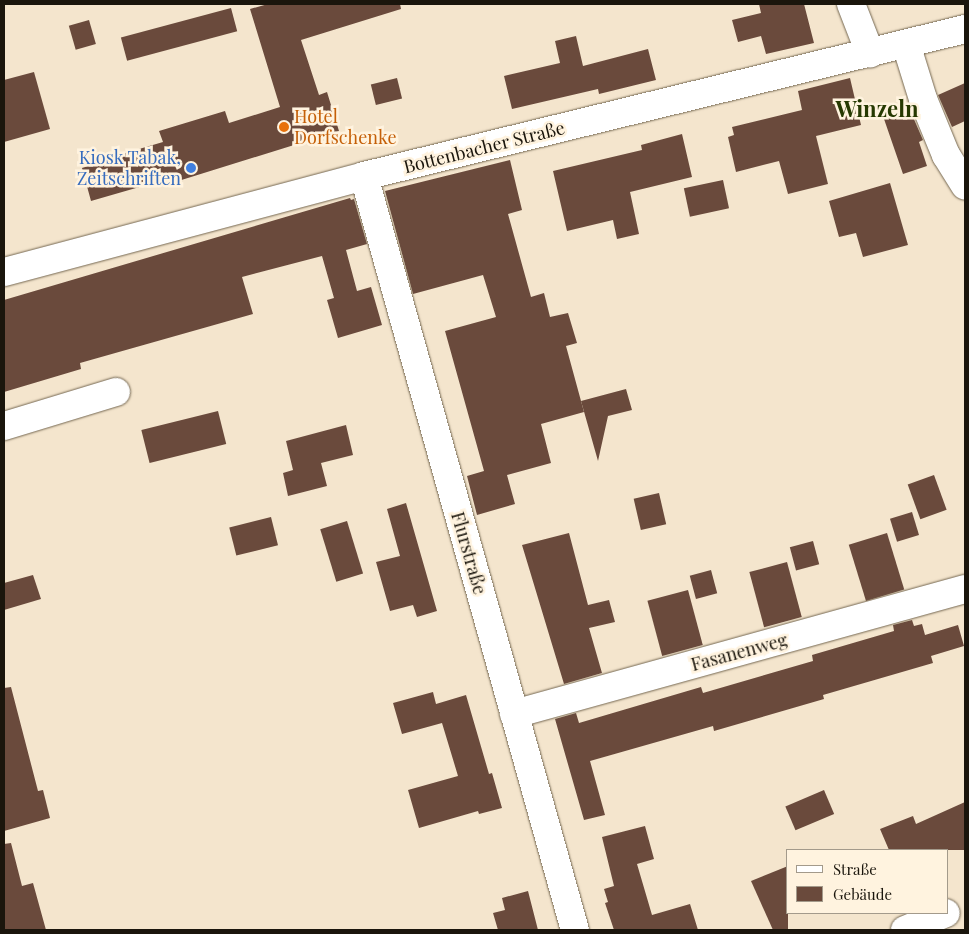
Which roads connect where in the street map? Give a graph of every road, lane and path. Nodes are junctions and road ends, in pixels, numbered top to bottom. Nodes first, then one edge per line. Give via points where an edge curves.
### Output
1 (851, 4) edge
2 (965, 29) edge
3 (906, 44) junction
4 (870, 53) junction
5 (364, 176) junction
6 (965, 186) edge
7 (4, 272) edge
8 (116, 392) dead end
9 (4, 426) edge
10 (965, 589) edge
11 (514, 714) junction
12 (965, 905) edge
13 (949, 911) edge
14 (942, 914) edge
15 (575, 930) edge
16 (905, 930) edge

1 - 4 street
2 - 3 street, Bottenbacher Straße
3 - 4 street, Bottenbacher Straße
3 - 6 street via 923,99 943,147
4 - 5 street, Bottenbacher Straße
5 - 7 street, Bottenbacher Straße
5 - 11 street, Flurstraße
8 - 9 street
10 - 11 street, Fasanenweg
11 - 15 street, Flurstraße
12 - 13 street
14 - 16 street

